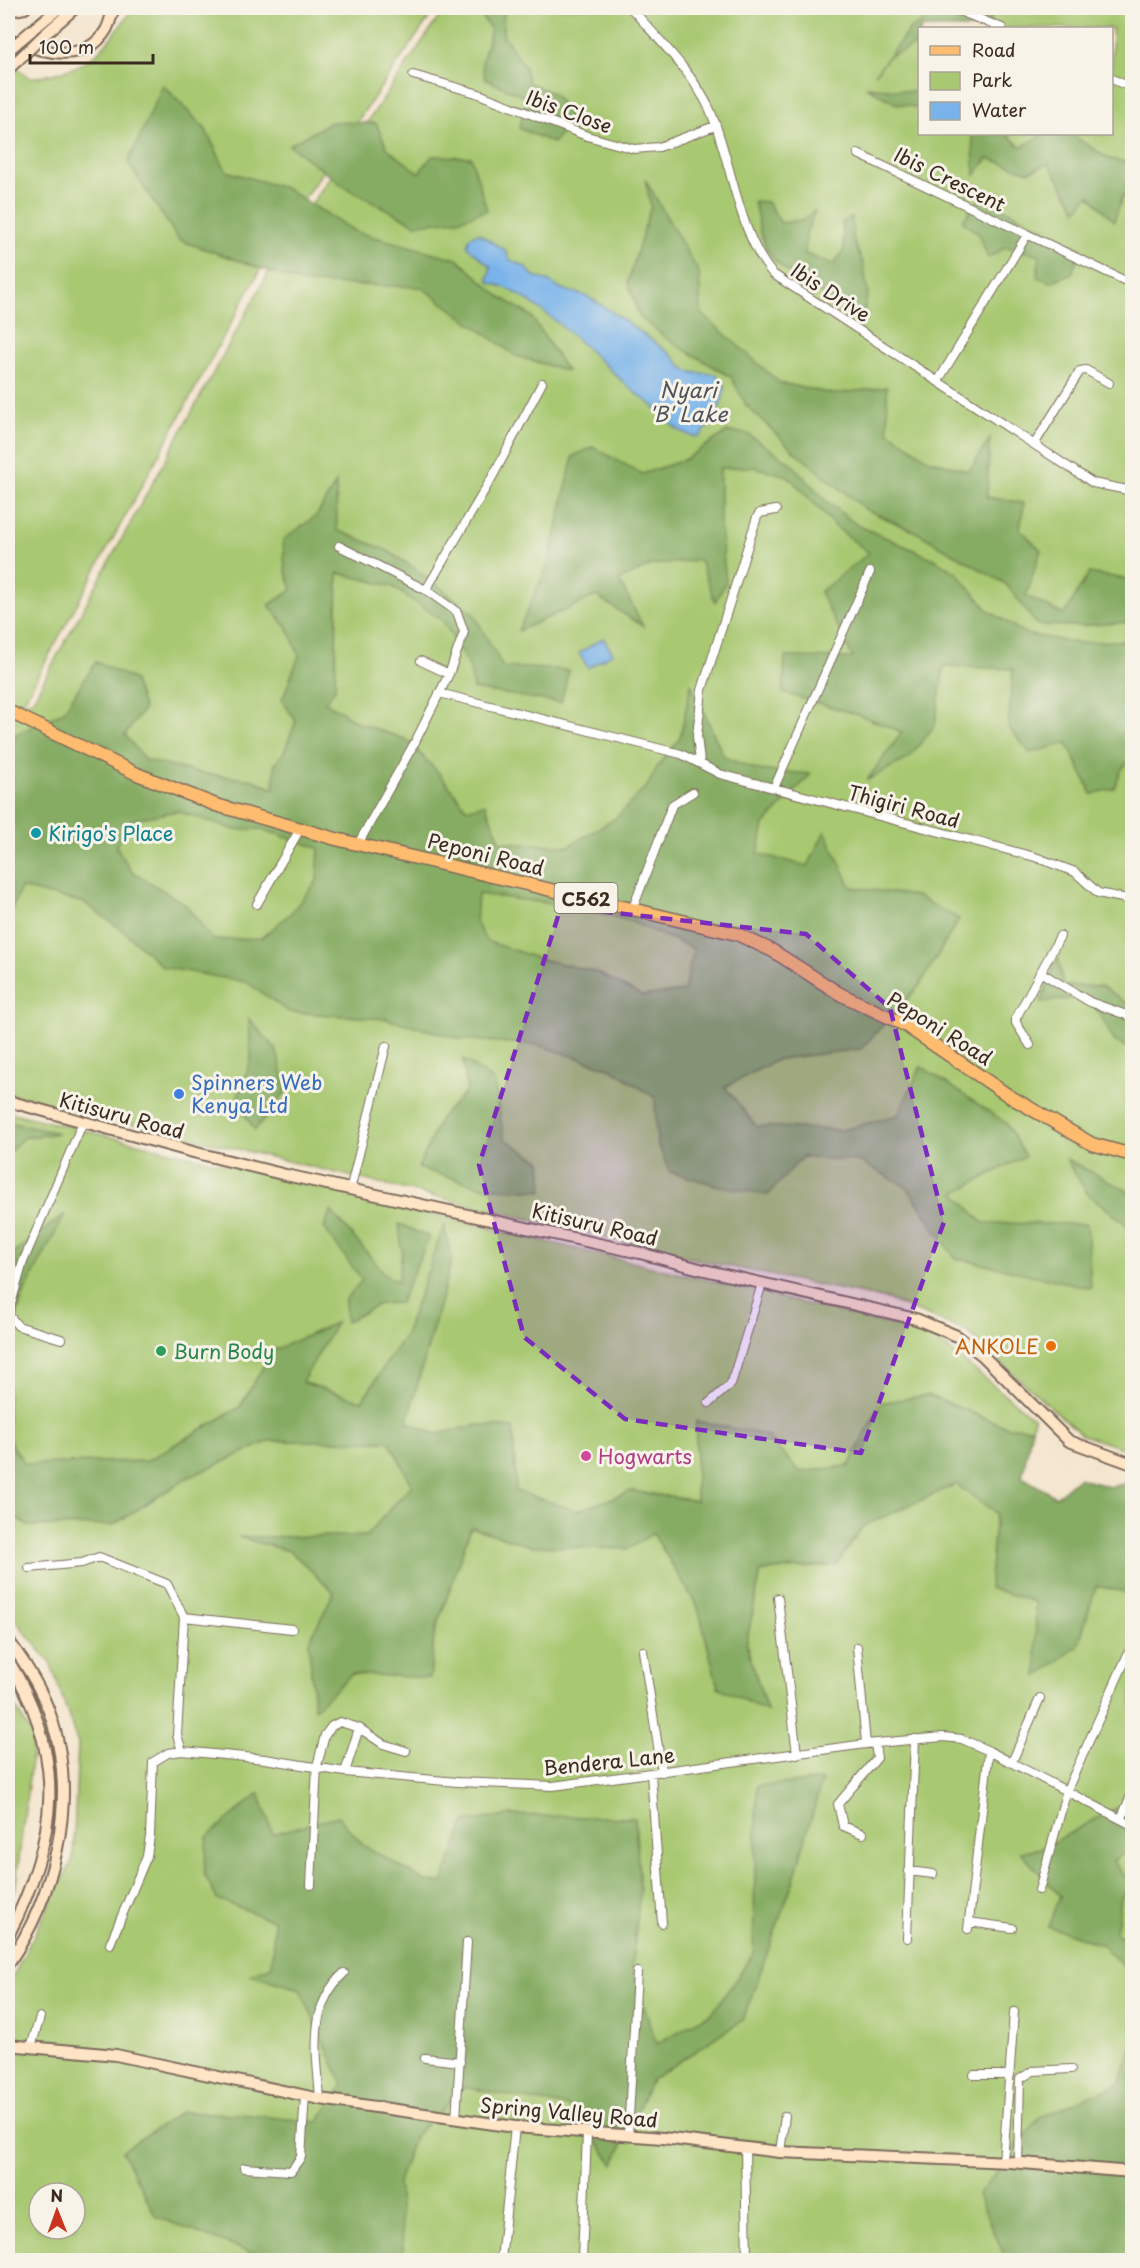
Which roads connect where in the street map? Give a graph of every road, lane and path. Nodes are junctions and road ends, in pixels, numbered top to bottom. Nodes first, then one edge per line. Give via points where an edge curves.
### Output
1 (25, 8) edge
2 (59, 8) edge
3 (75, 8) edge
4 (114, 8) edge
5 (631, 8) edge
6 (952, 8) edge
7 (8, 11) edge
8 (1000, 27) edge
9 (9, 47) edge
10 (8, 69) edge
11 (413, 75) dead end
12 (1113, 79) edge
13 (1132, 88) edge
14 (715, 126) junction
15 (858, 154) dead end
16 (1027, 235) junction
17 (1132, 284) edge
18 (938, 381) junction
19 (1109, 382) dead end
20 (542, 383) dead end
21 (1035, 443) junction
22 (1132, 478) edge
23 (1131, 491) edge
24 (776, 510) dead end
25 (339, 546) dead end
26 (870, 572) dead end
27 (426, 590) junction
28 (421, 661) dead end
29 (449, 674) junction
30 (439, 693) junction
31 (8, 711) edge
32 (700, 762) junction
33 (774, 788) junction
34 (693, 792) dead end
35 (300, 829) junction
36 (358, 844) junction
37 (1132, 900) edge
38 (257, 904) dead end
39 (633, 908) junction
40 (1060, 936) dead end
41 (1040, 972) junction
42 (1132, 1017) edge
43 (1030, 1045) dead end
44 (386, 1046) dead end
45 (8, 1101) edge
46 (83, 1122) junction
47 (1132, 1155) edge
48 (350, 1190) junction
49 (762, 1284) junction
50 (61, 1339) dead end
51 (709, 1403) dead end
52 (1132, 1464) edge
53 (29, 1568) dead end
54 (778, 1598) dead end
55 (184, 1617) junction
56 (292, 1629) dead end
57 (8, 1640) edge
58 (857, 1647) dead end
59 (643, 1650) dead end
60 (1128, 1654) dead end
61 (8, 1660) edge
62 (1040, 1698) dead end
63 (358, 1728) junction
64 (915, 1739) junction
65 (866, 1744) junction
66 (875, 1744) junction
67 (182, 1751) junction
68 (406, 1751) dead end
69 (989, 1751) junction
70 (797, 1754) junction
71 (1012, 1762) junction
72 (317, 1766) junction
73 (345, 1772) junction
74 (662, 1772) junction
75 (651, 1774) junction
76 (1067, 1791) junction
77 (1132, 1793) edge
78 (1121, 1819) junction
79 (1132, 1825) edge
80 (863, 1834) dead end
81 (909, 1871) junction
82 (933, 1874) dead end
83 (311, 1885) dead end
84 (1039, 1890) dead end
85 (662, 1923) dead end
86 (1011, 1928) dead end
87 (8, 1936) edge
88 (907, 1938) dead end
89 (467, 1941) dead end
90 (110, 1944) dead end
91 (8, 1964) edge
92 (637, 1972) dead end
93 (344, 1973) dead end
94 (1014, 2012) dead end
95 (40, 2017) dead end
96 (8, 2045) edge
97 (31, 2048) junction
98 (425, 2058) dead end
99 (460, 2062) junction
100 (1071, 2069) dead end
101 (974, 2075) dead end
102 (1010, 2075) junction
103 (305, 2095) junction
104 (320, 2099) junction
105 (785, 2116) dead end
106 (456, 2119) junction
107 (515, 2127) junction
108 (587, 2133) junction
109 (628, 2136) junction
110 (745, 2147) junction
111 (780, 2152) junction
112 (1003, 2162) junction
113 (1018, 2163) junction
114 (244, 2168) dead end
115 (1132, 2172) edge
116 (501, 2260) edge
117 (582, 2260) edge
118 (747, 2260) edge

1 - 7 street
2 - 9 street, bridge
3 - 10 street, bridge
4 - 9 street via 100,38 76,52
5 - 14 street, Ibis Drive via 696,88
6 - 8 street
11 - 14 street, Ibis Close via 634,149 659,147
12 - 13 street
14 - 18 street, Ibis Drive via 750,235 772,274
15 - 16 street, Ibis Crescent
16 - 17 street, Ibis Crescent
16 - 18 street
18 - 21 street, Ibis Drive
19 - 21 street via 1086,370 1080,371
20 - 27 street
21 - 23 street, Ibis Drive via 1093,483
22 - 23 street
24 - 32 street via 757,517 702,690 697,736
25 - 27 street
26 - 33 street
27 - 29 street via 462,620 463,640
28 - 29 street
29 - 30 street
30 - 32 street, Thigiri Road
30 - 36 street
31 - 35 main road, Peponi Road / C562 via 169,788
32 - 33 street, Thigiri Road via 720,774
33 - 37 street, Thigiri Road via 1035,857 1075,872 1098,893
34 - 39 street via 672,805
35 - 36 main road, Peponi Road / C562
35 - 38 street
36 - 39 main road, Peponi Road / C562
39 - 47 main road, Peponi Road / C562 via 755,941 840,994 905,1025 1009,1096 1092,1144
40 - 41 street
41 - 42 street via 1089,1002
41 - 43 street via 1016,1018
44 - 48 street
45 - 46 street, Kitisuru Road
46 - 48 street, Kitisuru Road
46 - 50 street via 23,1262 8,1314 18,1326
48 - 49 street, Kitisuru Road via 640,1252
49 - 51 street via 731,1384
49 - 52 street, Kitisuru Road via 939,1327 982,1355 1069,1441
53 - 55 street via 82,1563 99,1557 167,1584
54 - 70 street
55 - 56 street
55 - 67 street via 177,1735
57 - 91 street via 48,1707 62,1776 60,1830 52,1869 34,1920
58 - 65 street
59 - 74 street
60 - 76 street
61 - 87 street via 39,1724 50,1785 42,1853 27,1899
62 - 71 street
63 - 68 street via 383,1744
63 - 72 street via 340,1722 332,1726 325,1735
63 - 73 street
64 - 66 street, Bendera Lane
64 - 69 street, Bendera Lane via 962,1739
64 - 81 street
65 - 66 street, Bendera Lane
65 - 70 street, Bendera Lane
66 - 80 street via 877,1758 838,1804 843,1826
67 - 72 street, Bendera Lane
67 - 90 street, Bendera Lane via 168,1753 153,1762 147,1856
69 - 71 street, Bendera Lane
69 - 86 street via 968,1926
70 - 74 street, Bendera Lane
71 - 76 street, Bendera Lane
72 - 73 street, Bendera Lane
72 - 83 street
73 - 75 street, Bendera Lane via 553,1786
74 - 75 street, Bendera Lane
75 - 85 street
76 - 78 street, Bendera Lane
76 - 84 street
77 - 78 street
78 - 79 street, Bendera Lane
81 - 82 street
81 - 88 street
89 - 99 street
92 - 109 street
93 - 104 street via 327,1993 318,2016
94 - 102 street
95 - 97 street
96 - 97 street, Spring Valley Road
97 - 103 street, Spring Valley Road via 131,2058
98 - 99 street
99 - 106 street
100 - 113 street via 1033,2071 1020,2079
101 - 102 street
102 - 112 street
103 - 104 street, Spring Valley Road
103 - 114 street via 301,2157 297,2165 291,2171
104 - 106 street, Spring Valley Road
105 - 111 street
106 - 107 street, Spring Valley Road
107 - 108 street, Spring Valley Road
107 - 116 street
108 - 109 street, Spring Valley Road
108 - 117 street
109 - 110 street, Spring Valley Road
110 - 111 street, Spring Valley Road
110 - 118 street
111 - 112 street, Spring Valley Road
112 - 113 street, Spring Valley Road
113 - 115 street, Spring Valley Road

